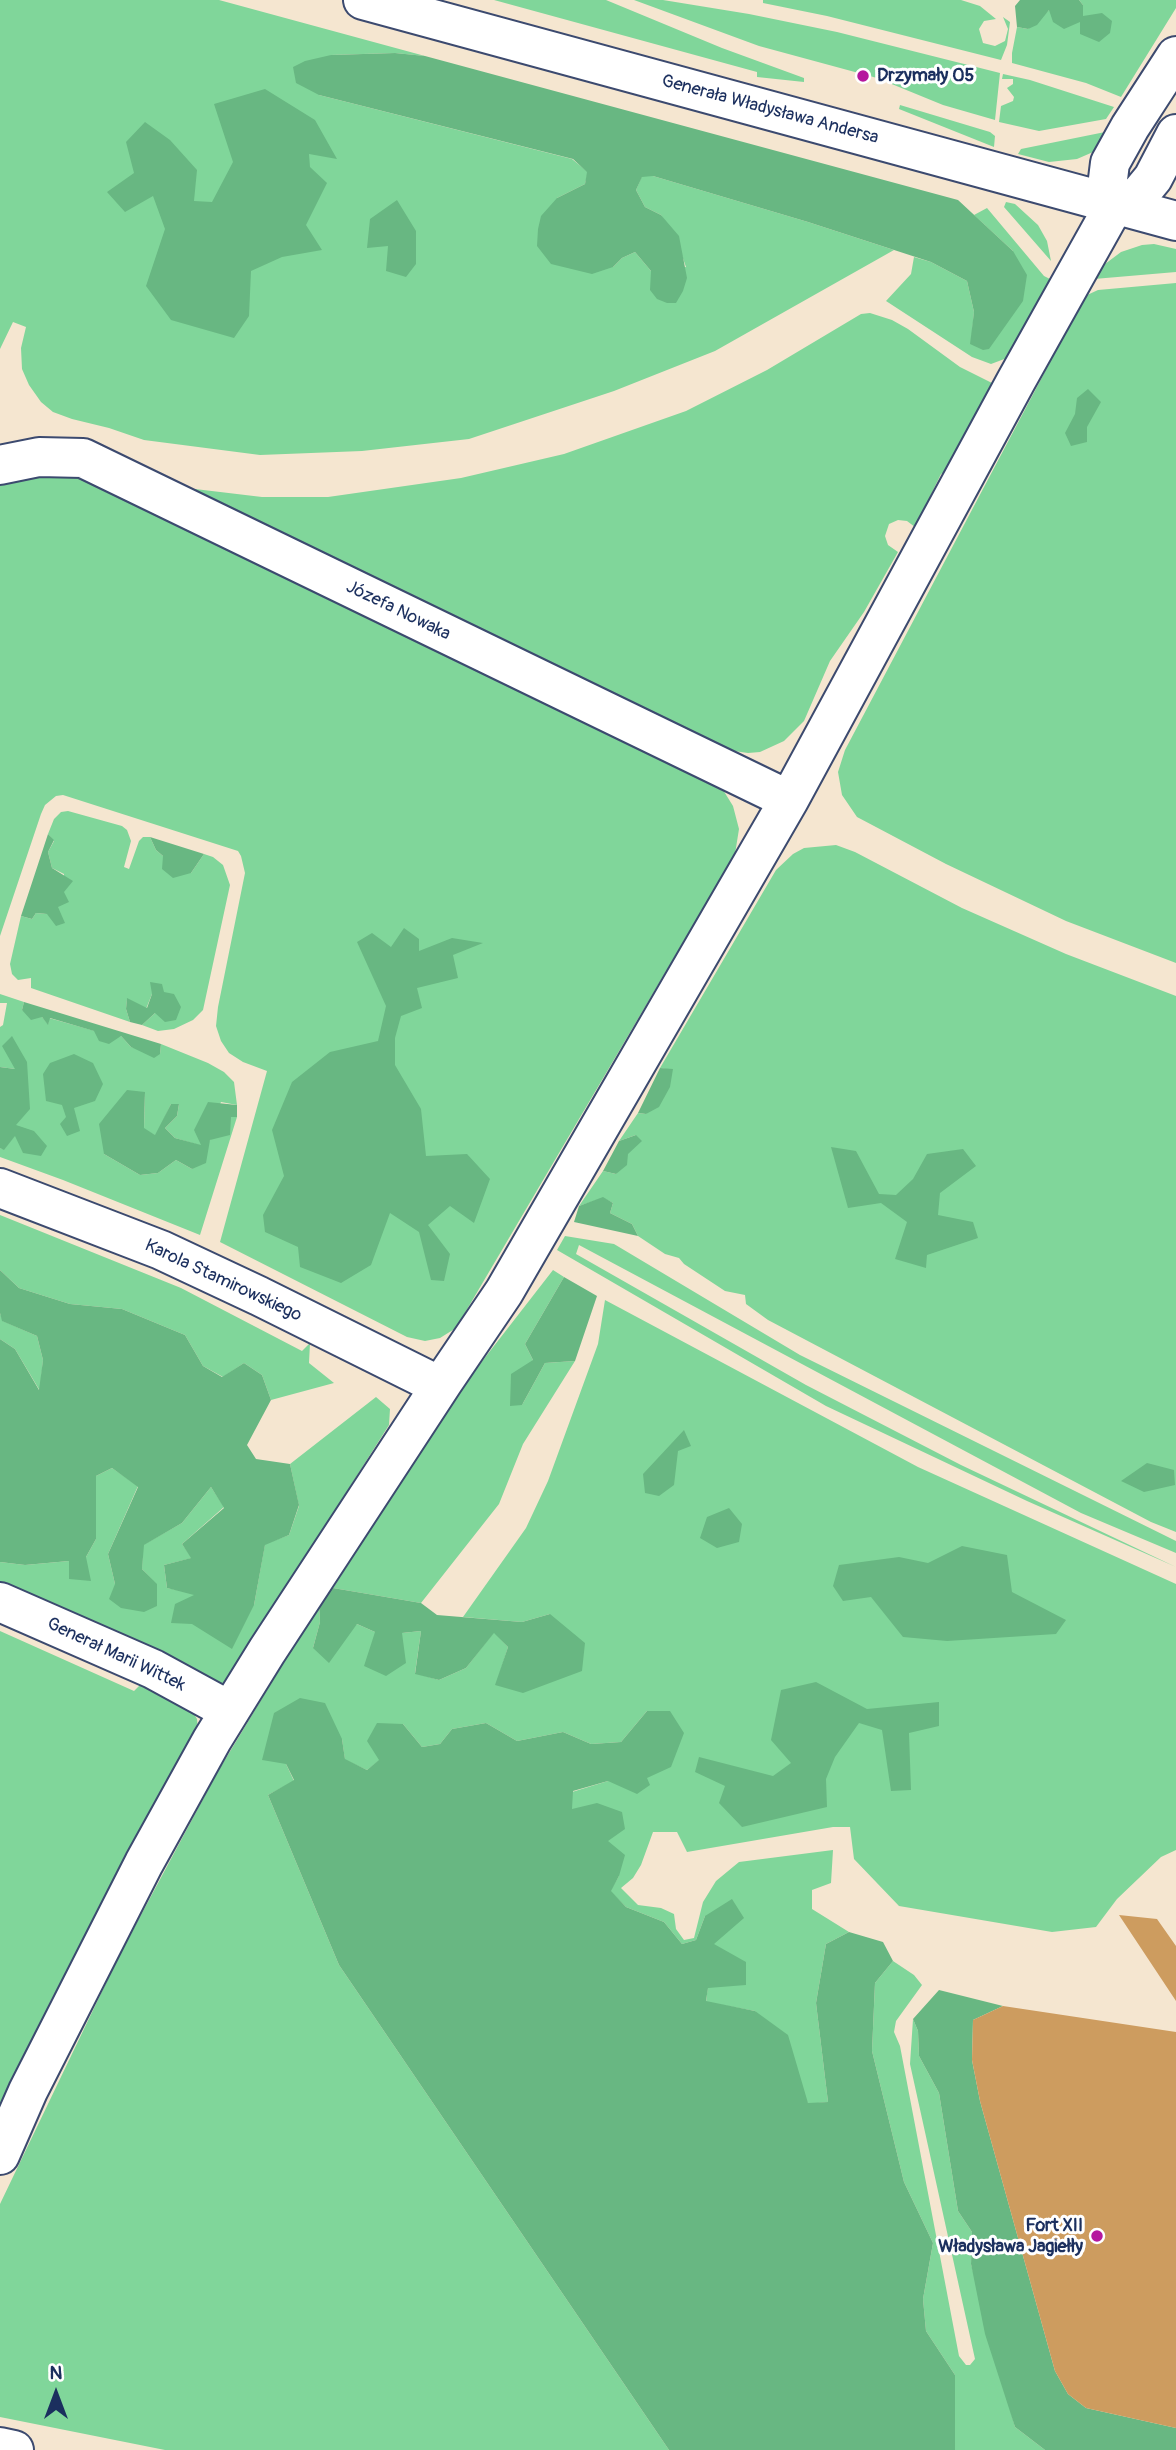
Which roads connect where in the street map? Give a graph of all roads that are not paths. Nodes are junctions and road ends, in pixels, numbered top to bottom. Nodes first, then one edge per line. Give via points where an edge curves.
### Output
1 (363, 0) edge
2 (1176, 56) edge
3 (1176, 134) edge
4 (1115, 204) junction
5 (1176, 221) edge
6 (0, 465) edge
7 (789, 800) junction
8 (0, 1188) edge
9 (440, 1386) junction
10 (0, 1602) edge
11 (230, 1711) junction
12 (0, 2155) edge
13 (0, 2448) edge
14 (15, 2450) edge

1 - 4 main road, Generała Władysława Andersa
2 - 4 main road via 1110,163 1107,187
3 - 4 main road via 1139,195
4 - 5 main road, Generała Władysława Andersa
4 - 7 main road
6 - 7 main road, Józefa Nowaka via 39,457 83,458
7 - 9 main road via 504,1292
8 - 9 main road, Karola Stamirowskiego via 161,1250
9 - 11 main road
10 - 11 main road, Generał Marii Wittek via 153,1669
11 - 12 main road via 144,1863
13 - 14 main road

